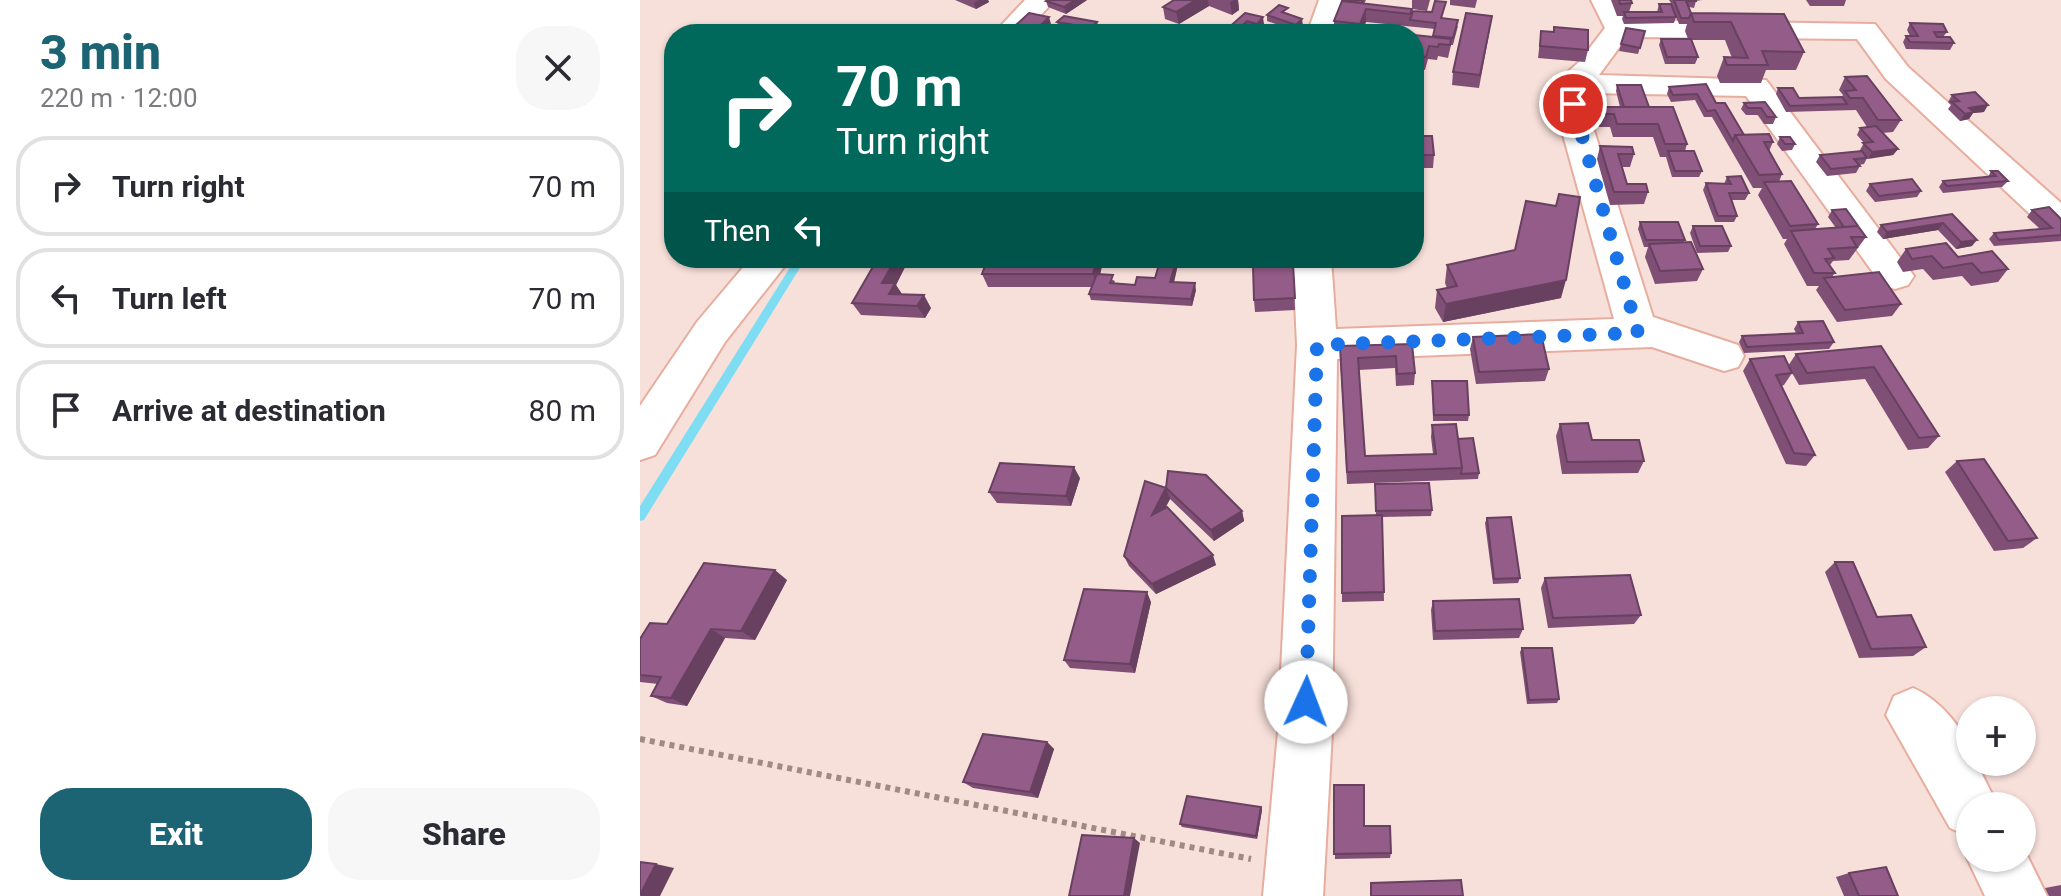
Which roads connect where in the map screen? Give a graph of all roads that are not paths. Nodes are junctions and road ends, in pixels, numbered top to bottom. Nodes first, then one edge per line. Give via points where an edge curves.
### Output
1 (1041, 0) edge
2 (1333, 0) edge
3 (1612, 14) edge
4 (1017, 24) edge
5 (1325, 24) edge
6 (1569, 84) junction
7 (2061, 223) edge
8 (764, 268) edge
9 (1313, 268) edge
10 (1895, 276) dead end
11 (1638, 333) junction
12 (1317, 345) junction
13 (1724, 356) dead end
14 (640, 442) edge
15 (1913, 715) dead end
16 (1961, 792) edge
17 (2004, 872) edge
18 (1294, 882) edge
19 (2017, 896) edge

1 - 4 street
2 - 5 street
3 - 6 street via 1590,68
3 - 7 street via 1865,30 1897,73
6 - 10 street via 1755,87
6 - 11 street
8 - 14 street via 711,332
9 - 12 street
11 - 12 street
11 - 13 street via 1653,332
12 - 18 street via 1305,732
15 - 16 street
17 - 19 street

